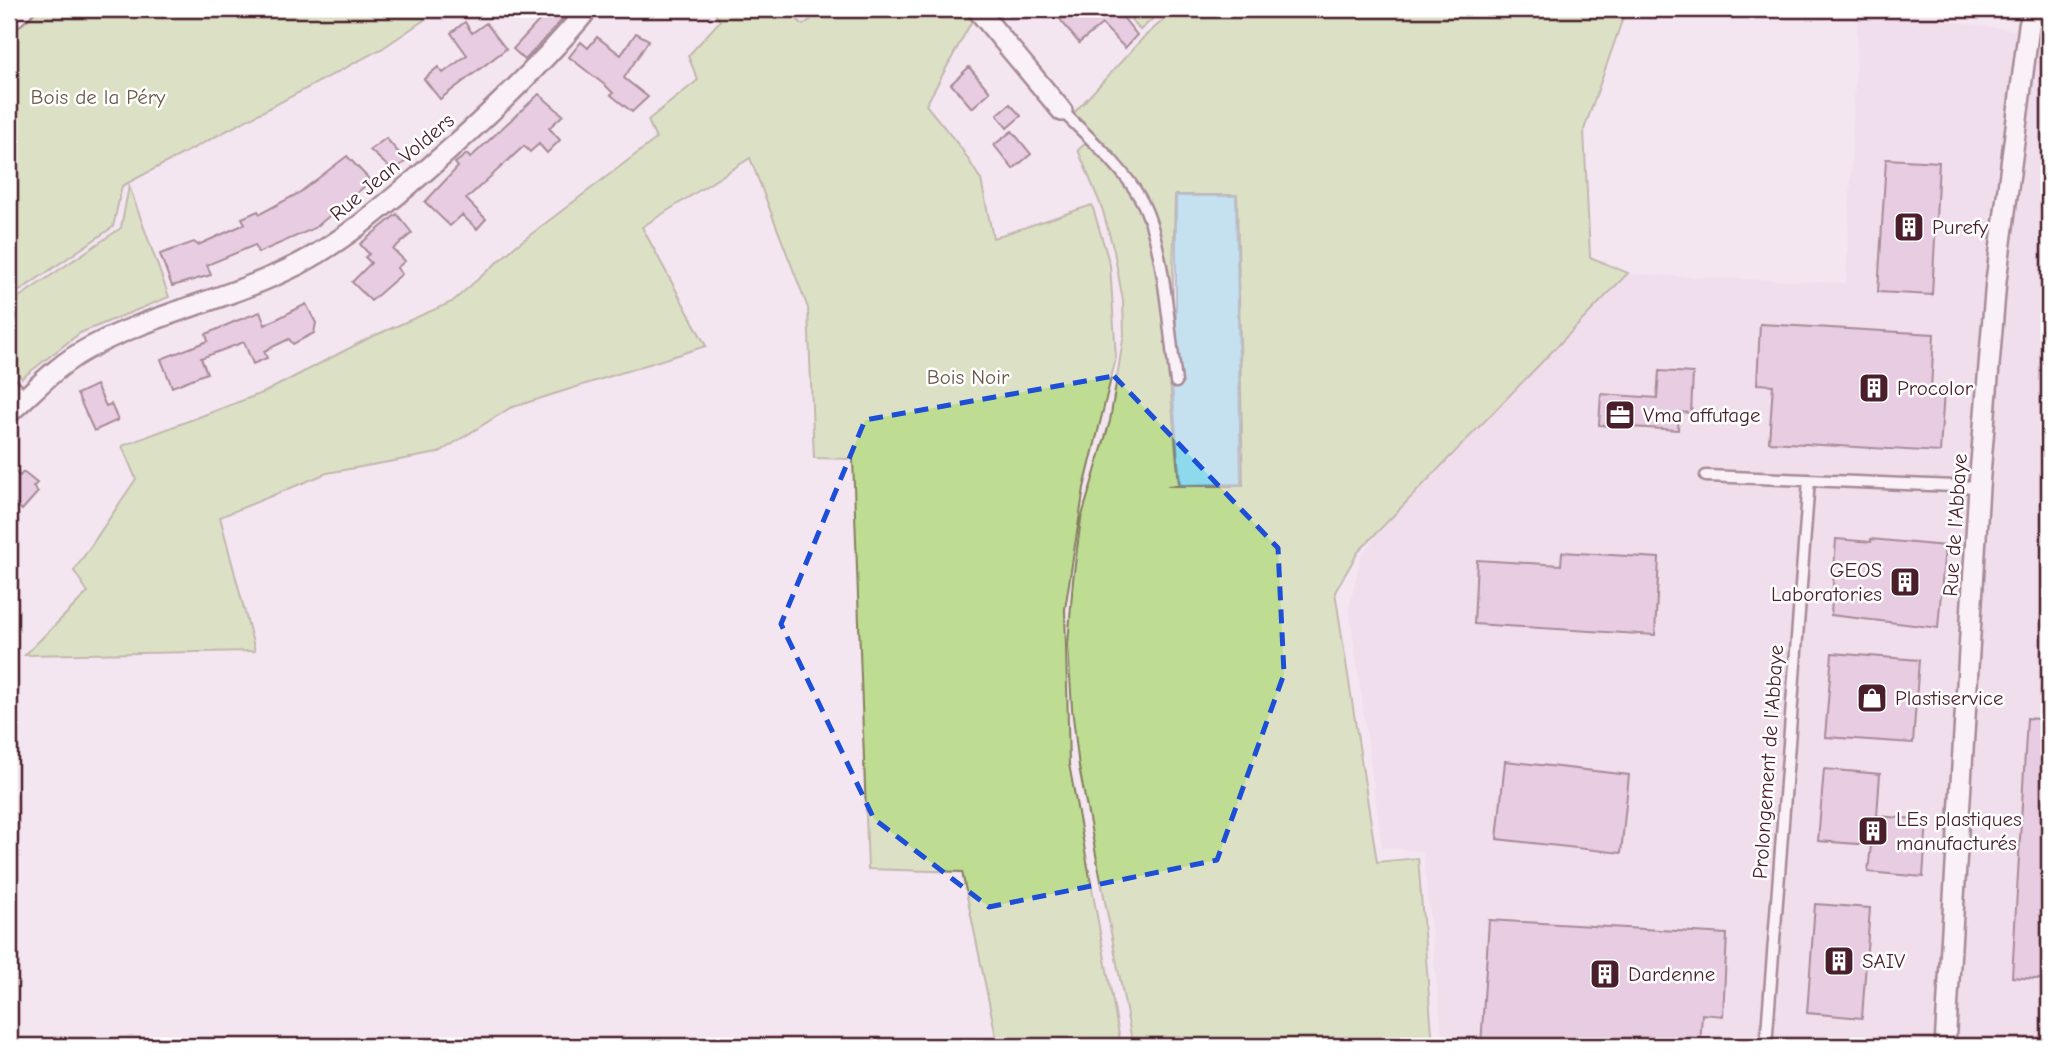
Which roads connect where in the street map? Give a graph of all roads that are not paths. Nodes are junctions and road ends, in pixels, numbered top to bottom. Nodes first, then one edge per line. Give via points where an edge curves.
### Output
1 (23, 9) edge
2 (588, 9) edge
3 (977, 9) edge
4 (2034, 9) edge
5 (9, 21) edge
6 (1062, 111) joint
7 (9, 382) edge
8 (1176, 382) dead end
9 (26, 398) junction
10 (9, 413) edge
11 (1706, 476) dead end
12 (1809, 480) junction
13 (1979, 487) junction
14 (1766, 1046) edge
15 (1945, 1046) edge

1 - 5 street
2 - 9 street, Rue Jean Volders via 522,84 363,224 298,265 93,346
3 - 6 street
4 - 13 street, Rue de l'Abbaye via 1996,281
6 - 8 lane via 1126,177 1154,229
7 - 9 lane
9 - 10 street, Rue Jean Volders
11 - 12 lane
12 - 13 lane
12 - 14 lane, Prolongement de l'Abbaye
13 - 15 street, Rue de l'Abbaye

